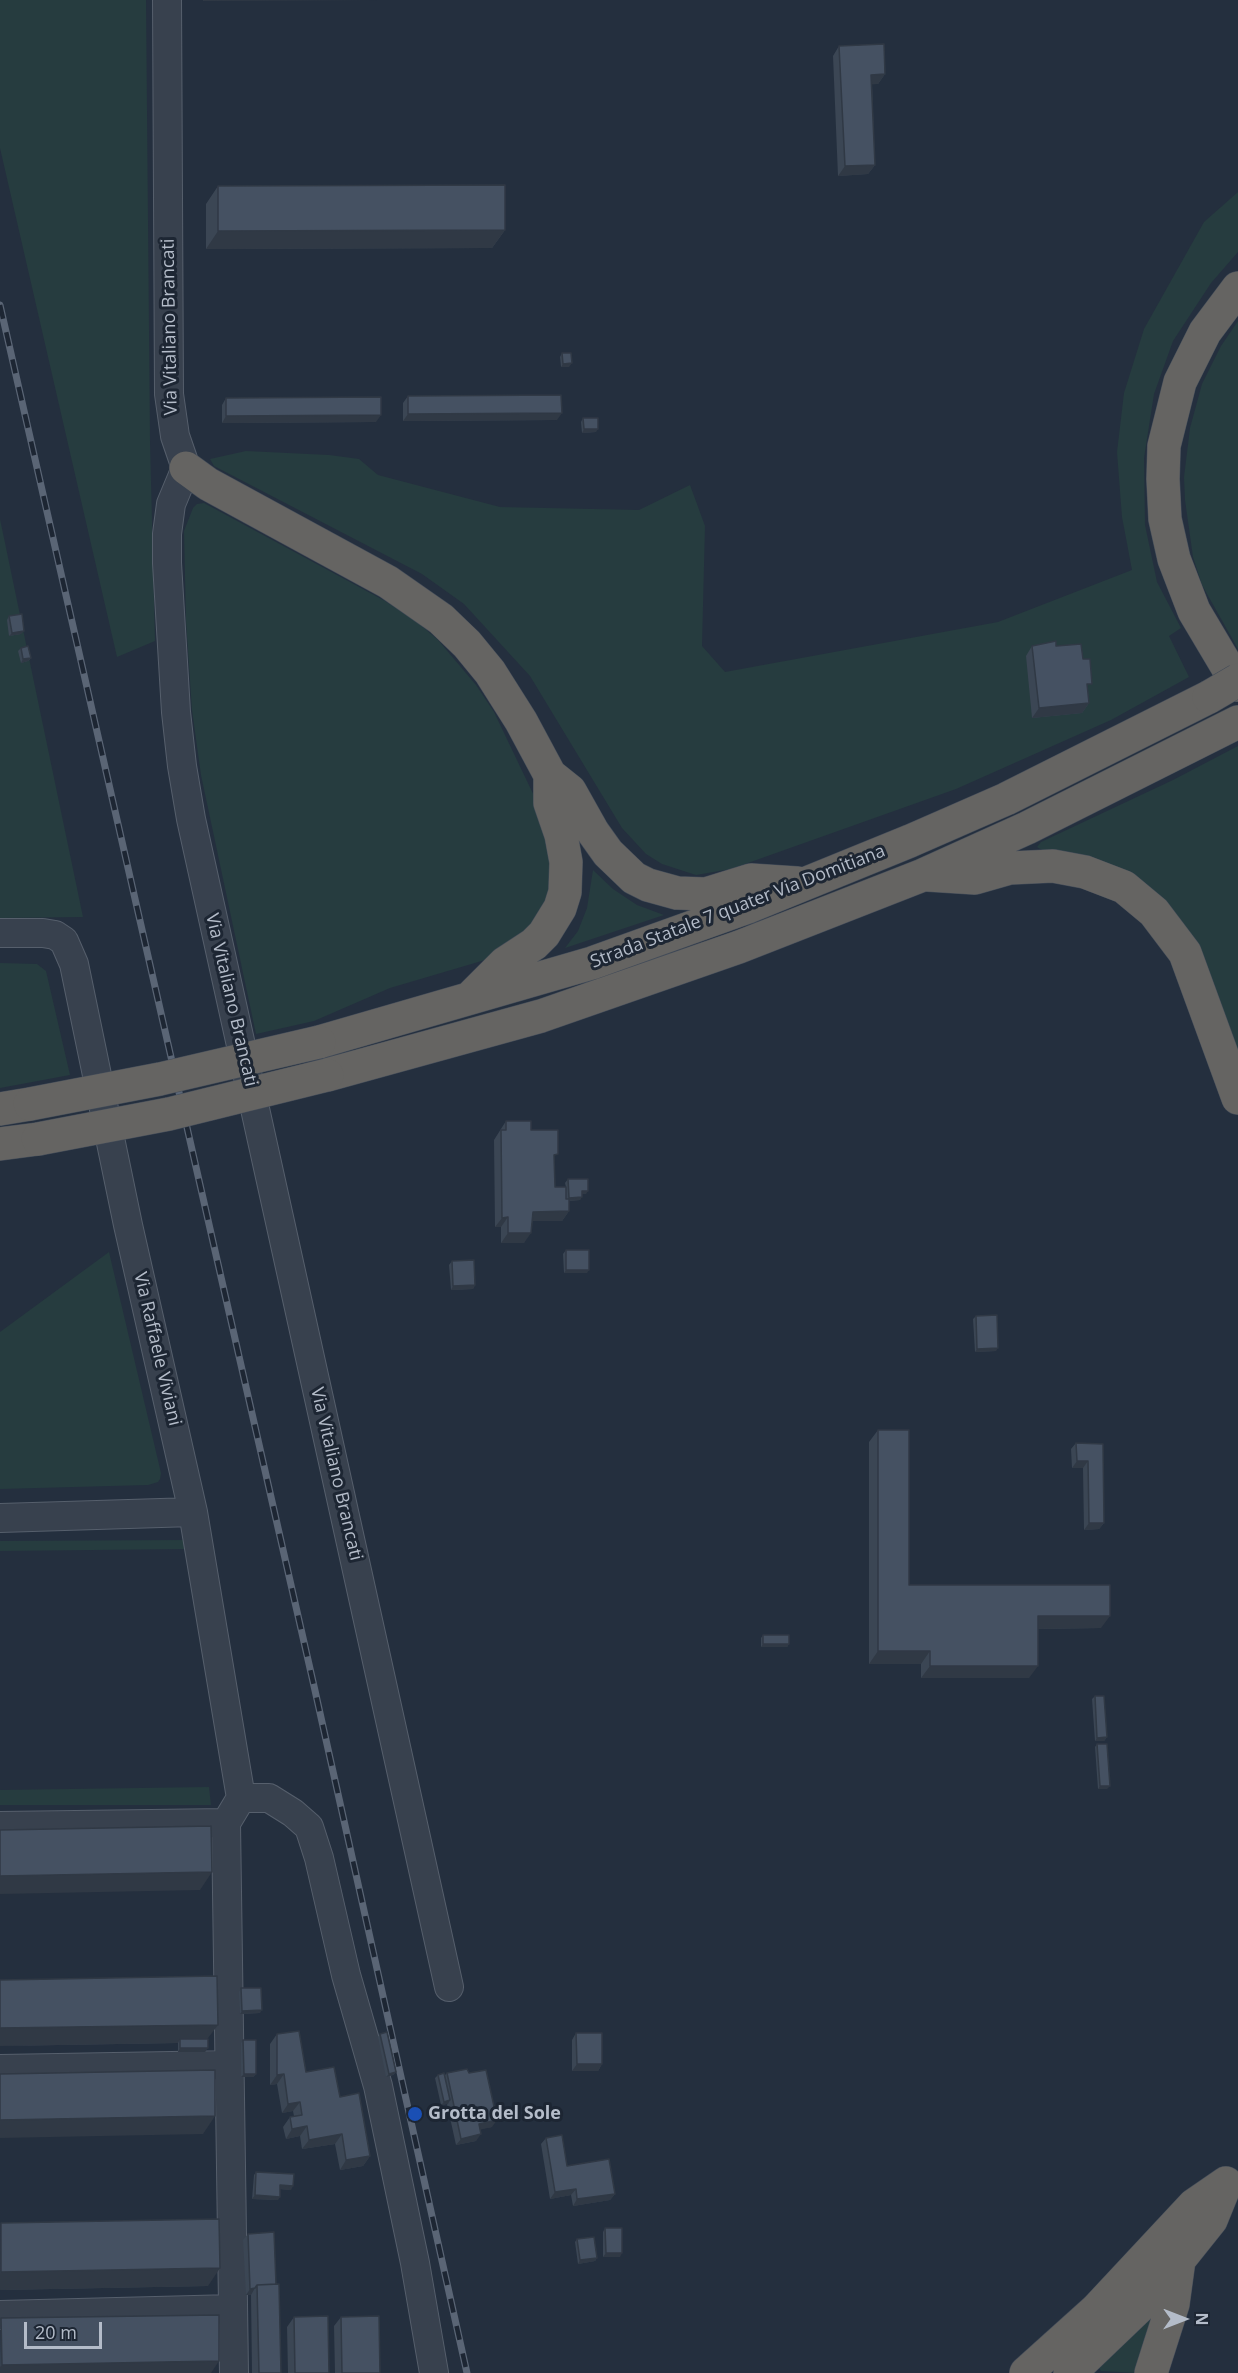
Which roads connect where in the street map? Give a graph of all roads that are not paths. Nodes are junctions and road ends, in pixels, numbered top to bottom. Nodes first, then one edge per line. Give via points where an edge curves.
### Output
1 (167, 0) edge
2 (1238, 288) edge
3 (186, 468) junction
4 (1238, 680) edge
5 (1224, 691) edge
6 (1233, 725) edge
7 (550, 775) junction
8 (923, 875) junction
9 (805, 884) junction
10 (0, 933) edge
11 (469, 999) junction
12 (1238, 1098) edge
13 (15, 1106) edge
14 (0, 1144) edge
15 (194, 1512) junction
16 (0, 1518) edge
17 (241, 1798) junction
18 (226, 1823) junction
19 (0, 1826) edge
20 (449, 1987) dead end
21 (229, 2065) junction
22 (0, 2069) edge
23 (1232, 2175) edge
24 (1179, 2260) junction
25 (233, 2309) junction
26 (0, 2314) edge
27 (234, 2373) edge
28 (434, 2373) edge
29 (1026, 2373) edge
30 (1070, 2373) edge
31 (1151, 2373) edge

1 - 3 street, Via Vitaliano Brancati via 169,394 175,436
2 - 5 highway via 1205,332 1180,382 1164,446 1165,519 1174,559
3 - 7 highway via 388,582 441,619 490,672
3 - 20 street, Via Vitaliano Brancati via 171,504 167,534 176,712 185,787
4 - 5 highway, Strada Statale 7 quater Via Domitiana, bridge
5 - 9 highway, Strada Statale 7 quater Via Domitiana via 1006,799
6 - 8 highway, Strada Statale 7 quater Via Domitiana
7 - 9 highway via 570,791 608,853 634,878 648,885 677,893 706,894 751,880
7 - 11 highway via 550,803 566,862 560,908 544,934 505,963
8 - 12 highway via 975,878 1010,868 1053,866 1085,872 1124,887 1154,912 1185,953
8 - 14 highway, Strada Statale 7 quater Via Domitiana, bridge via 739,947 541,1016 169,1114
9 - 11 highway, Strada Statale 7 quater Via Domitiana via 592,963
10 - 15 street, Via Raffaele Viviani via 55,935 70,952
11 - 13 highway, Strada Statale 7 quater Via Domitiana, bridge via 319,1042 172,1077
15 - 16 street
15 - 17 street, Via Raffaele Viviani
17 - 18 street
17 - 28 street via 269,1798 309,1827 378,2086
18 - 19 street
18 - 21 street
21 - 22 street
21 - 25 street
23 - 24 highway via 1211,2220
23 - 29 highway via 1194,2205 1103,2303
24 - 30 highway via 1142,2304
24 - 31 highway via 1173,2304
25 - 26 street
25 - 27 street

